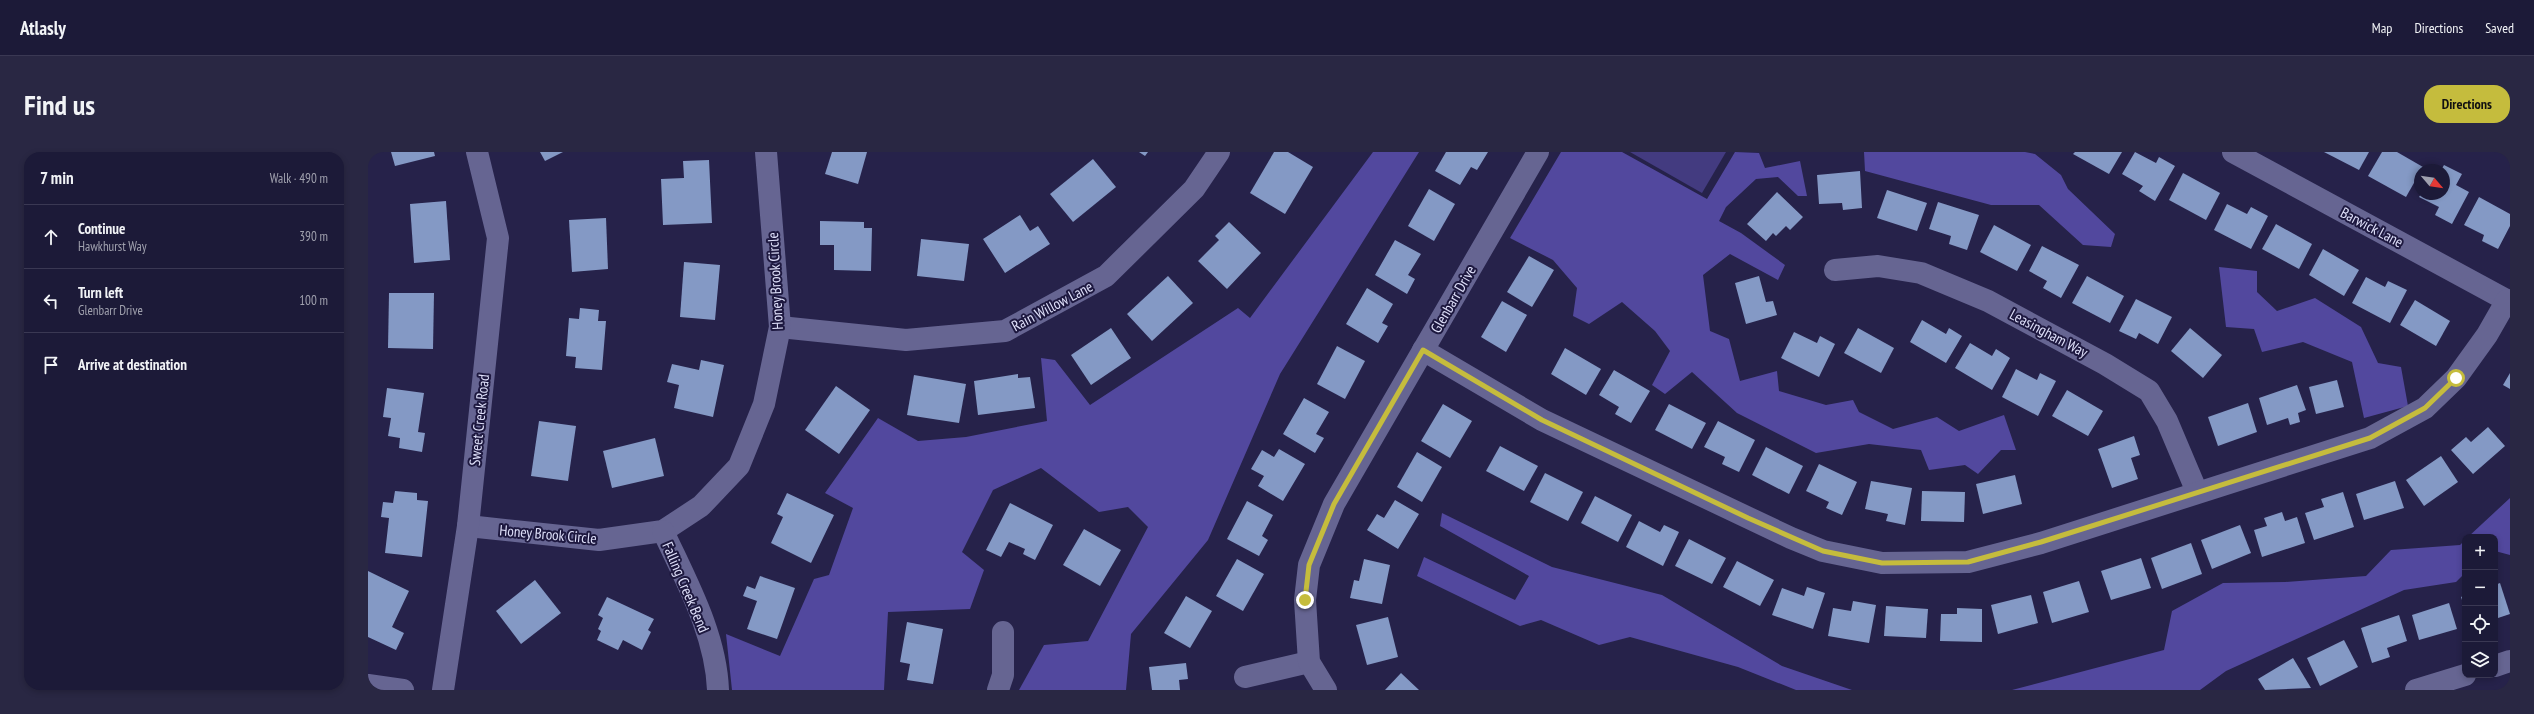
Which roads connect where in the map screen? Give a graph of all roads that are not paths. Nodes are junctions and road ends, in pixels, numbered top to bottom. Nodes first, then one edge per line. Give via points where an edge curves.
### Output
1 (477, 152) edge
2 (766, 152) edge
3 (1219, 152) edge
4 (1538, 152) edge
5 (2234, 152) edge
6 (1835, 270) dead end
7 (2509, 301) edge
8 (780, 327) junction
9 (1423, 350) junction
10 (2197, 492) junction
11 (468, 526) junction
12 (663, 531) junction
13 (1003, 632) dead end
14 (2510, 661) edge
15 (1309, 662) junction
16 (2498, 665) edge
17 (2462, 676) edge
18 (1245, 677) dead end
19 (368, 684) edge
20 (403, 690) edge
21 (444, 690) edge
22 (718, 690) edge
23 (998, 690) edge
24 (1326, 690) edge
25 (2416, 690) edge

1 - 11 street, Sweet Creek Road via 498,238
2 - 8 street, Honey Brook Circle
3 - 8 street, Rain Willow Lane via 1194,189 1106,276 1005,331 906,340
4 - 9 street, Glenbarr Drive
5 - 7 street, Barwick Lane
6 - 10 street, Leasingham Way via 1878,266 1921,273 1988,301 2105,364 2149,391 2167,420
7 - 10 street via 2456,378 2425,408 2370,438
8 - 12 street, Honey Brook Circle via 764,404 740,466 702,506
9 - 10 street via 1542,420 1791,538 1823,551 1853,558 1882,563 1968,562 2041,542
9 - 15 street, Glenbarr Drive via 1334,504 1309,565 1305,600
11 - 12 street, Honey Brook Circle via 599,540
11 - 21 street, Sweet Creek Road
12 - 22 street, Falling Creek Bend via 702,618 718,674
13 - 23 street via 1003,675
14 - 16 street
15 - 18 street
15 - 24 street, Glenbarr Drive
17 - 25 street
19 - 20 street

